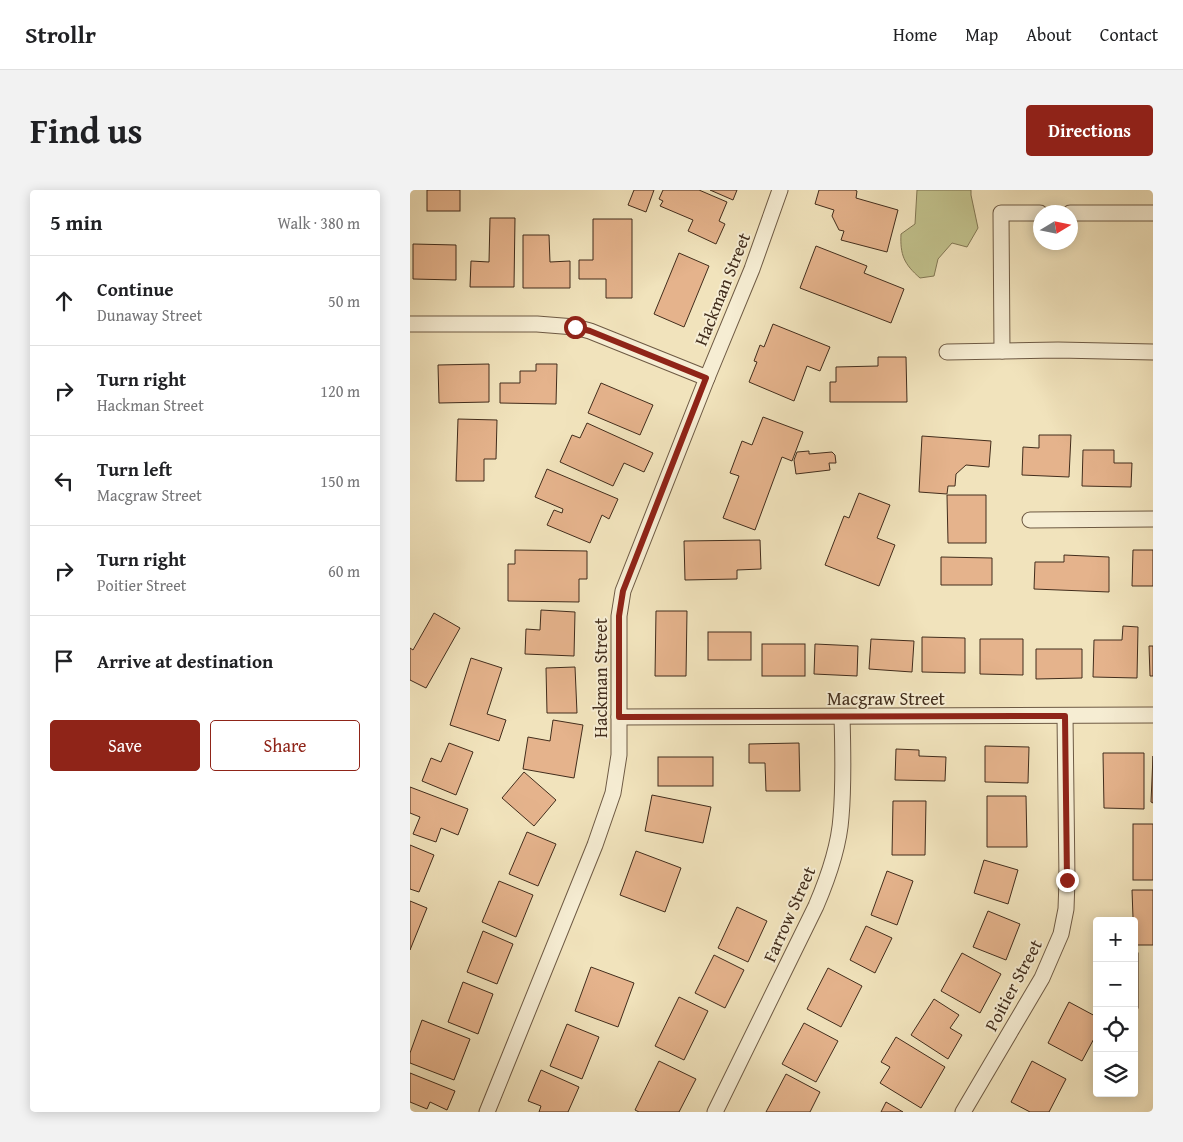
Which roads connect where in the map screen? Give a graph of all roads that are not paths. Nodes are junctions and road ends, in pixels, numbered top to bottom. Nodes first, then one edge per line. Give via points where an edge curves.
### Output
1 (780, 190) edge
2 (1033, 213) edge
3 (1078, 213) edge
4 (1153, 213) edge
5 (410, 324) edge
6 (1002, 351) junction
7 (947, 352) dead end
8 (1153, 352) edge
9 (706, 378) junction
10 (1153, 519) edge
11 (1030, 520) dead end
12 (1065, 716) junction
13 (1153, 716) edge
14 (619, 717) junction
15 (842, 717) junction
16 (487, 1112) edge
17 (715, 1112) edge
18 (963, 1112) edge

1 - 9 street, Hackman Street via 752,270
2 - 6 street via 1001,213
3 - 4 street
5 - 9 street via 575,327
6 - 7 street
6 - 8 street
9 - 14 street, Hackman Street via 623,591 619,616
10 - 11 street
12 - 13 street, Macgraw Street
12 - 15 street, Macgraw Street
12 - 18 street, Poitier Street via 1067,880 1061,934 1042,978
14 - 15 street, Macgraw Street
14 - 16 street, Hackman Street via 617,774 607,812
15 - 17 street, Farrow Street via 841,819 828,878

